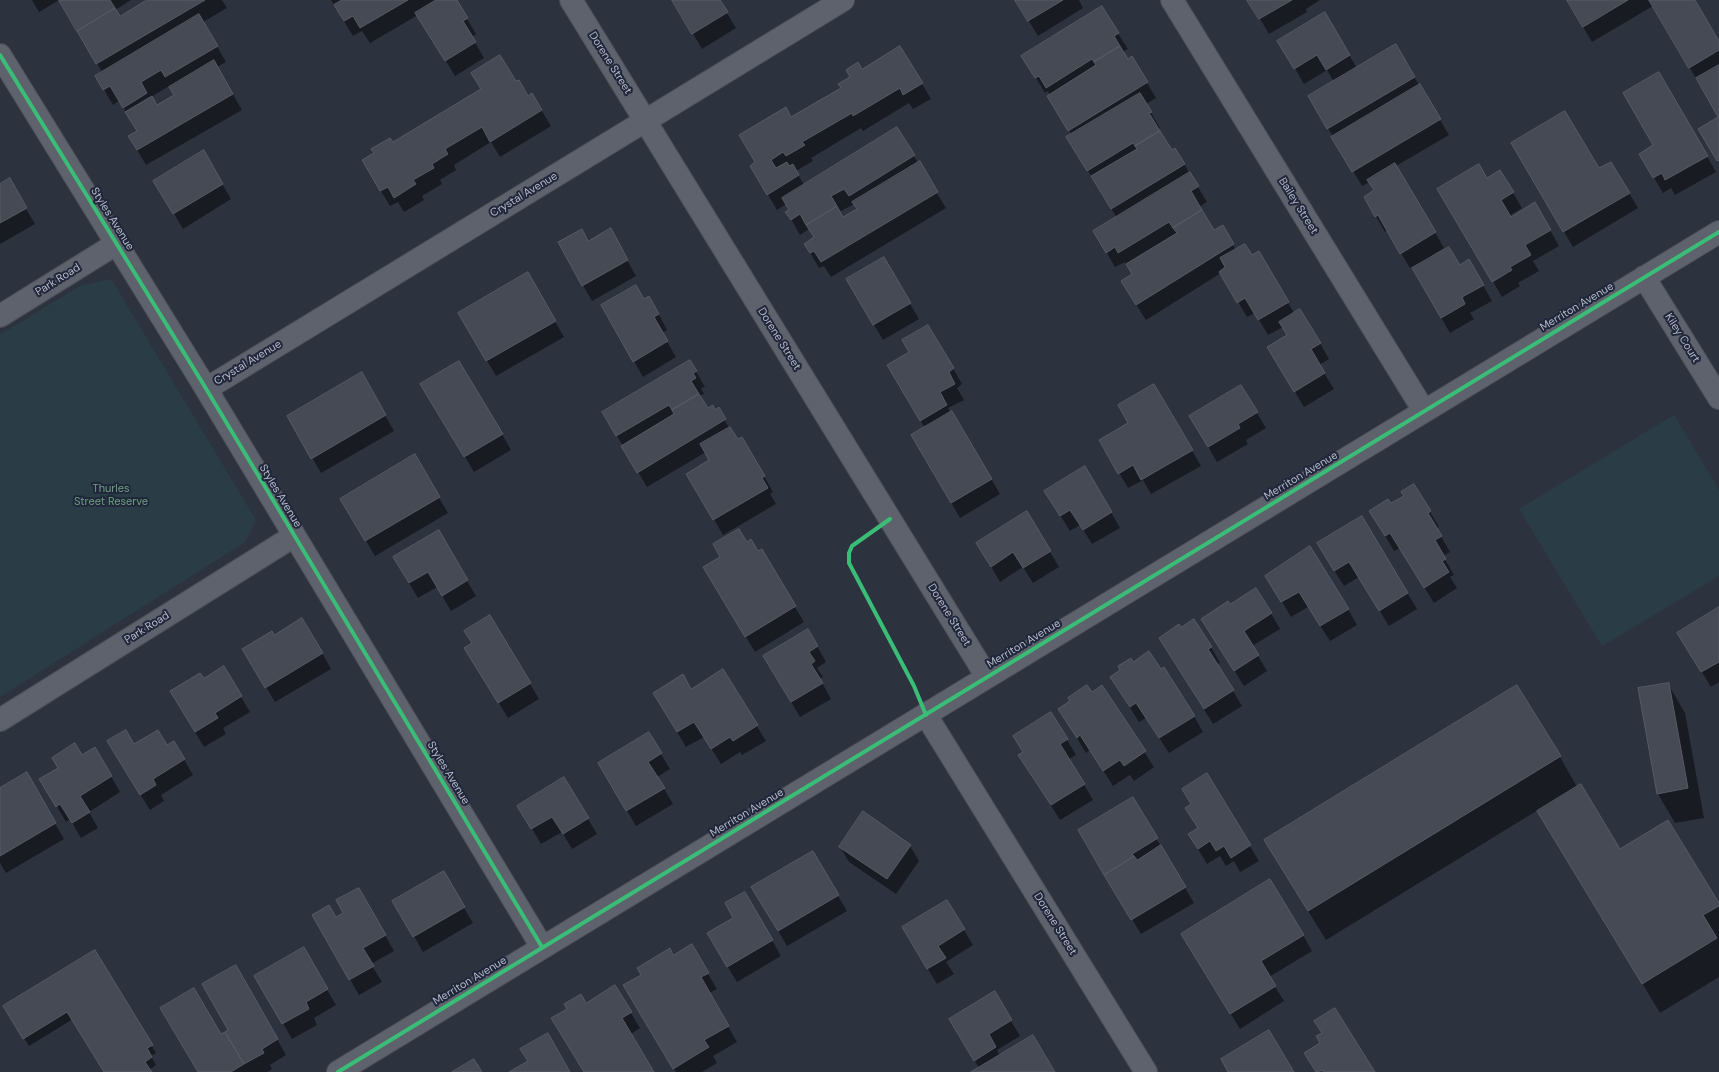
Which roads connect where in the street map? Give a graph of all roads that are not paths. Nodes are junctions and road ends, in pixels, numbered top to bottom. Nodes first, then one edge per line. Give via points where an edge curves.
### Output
1 (571, 0) edge
2 (843, 0) edge
3 (1172, 0) edge
4 (0, 55) edge
5 (645, 121) junction
6 (1719, 232) edge
7 (116, 244) junction
8 (1644, 277) junction
9 (0, 316) edge
10 (206, 389) junction
11 (1719, 398) edge
12 (1424, 411) junction
13 (294, 536) junction
14 (987, 677) junction
15 (926, 714) junction
16 (0, 720) edge
17 (542, 948) junction
18 (338, 1072) edge
19 (1146, 1072) edge

1 - 5 street, Dorene Street
2 - 5 street, Crystal Avenue
3 - 12 street, Bailey Street
4 - 7 street, Styles Avenue
5 - 10 street, Crystal Avenue
5 - 14 street, Dorene Street
6 - 8 street, Merriton Avenue
7 - 9 street, Park Road
7 - 10 street, Styles Avenue
8 - 11 street, Kiley Court
8 - 12 street, Merriton Avenue
10 - 13 street, Styles Avenue
12 - 14 street, Merriton Avenue
13 - 16 street, Park Road
13 - 17 street, Styles Avenue
14 - 15 street, Merriton Avenue
15 - 17 street, Merriton Avenue
15 - 19 street, Dorene Street
17 - 18 street, Merriton Avenue

